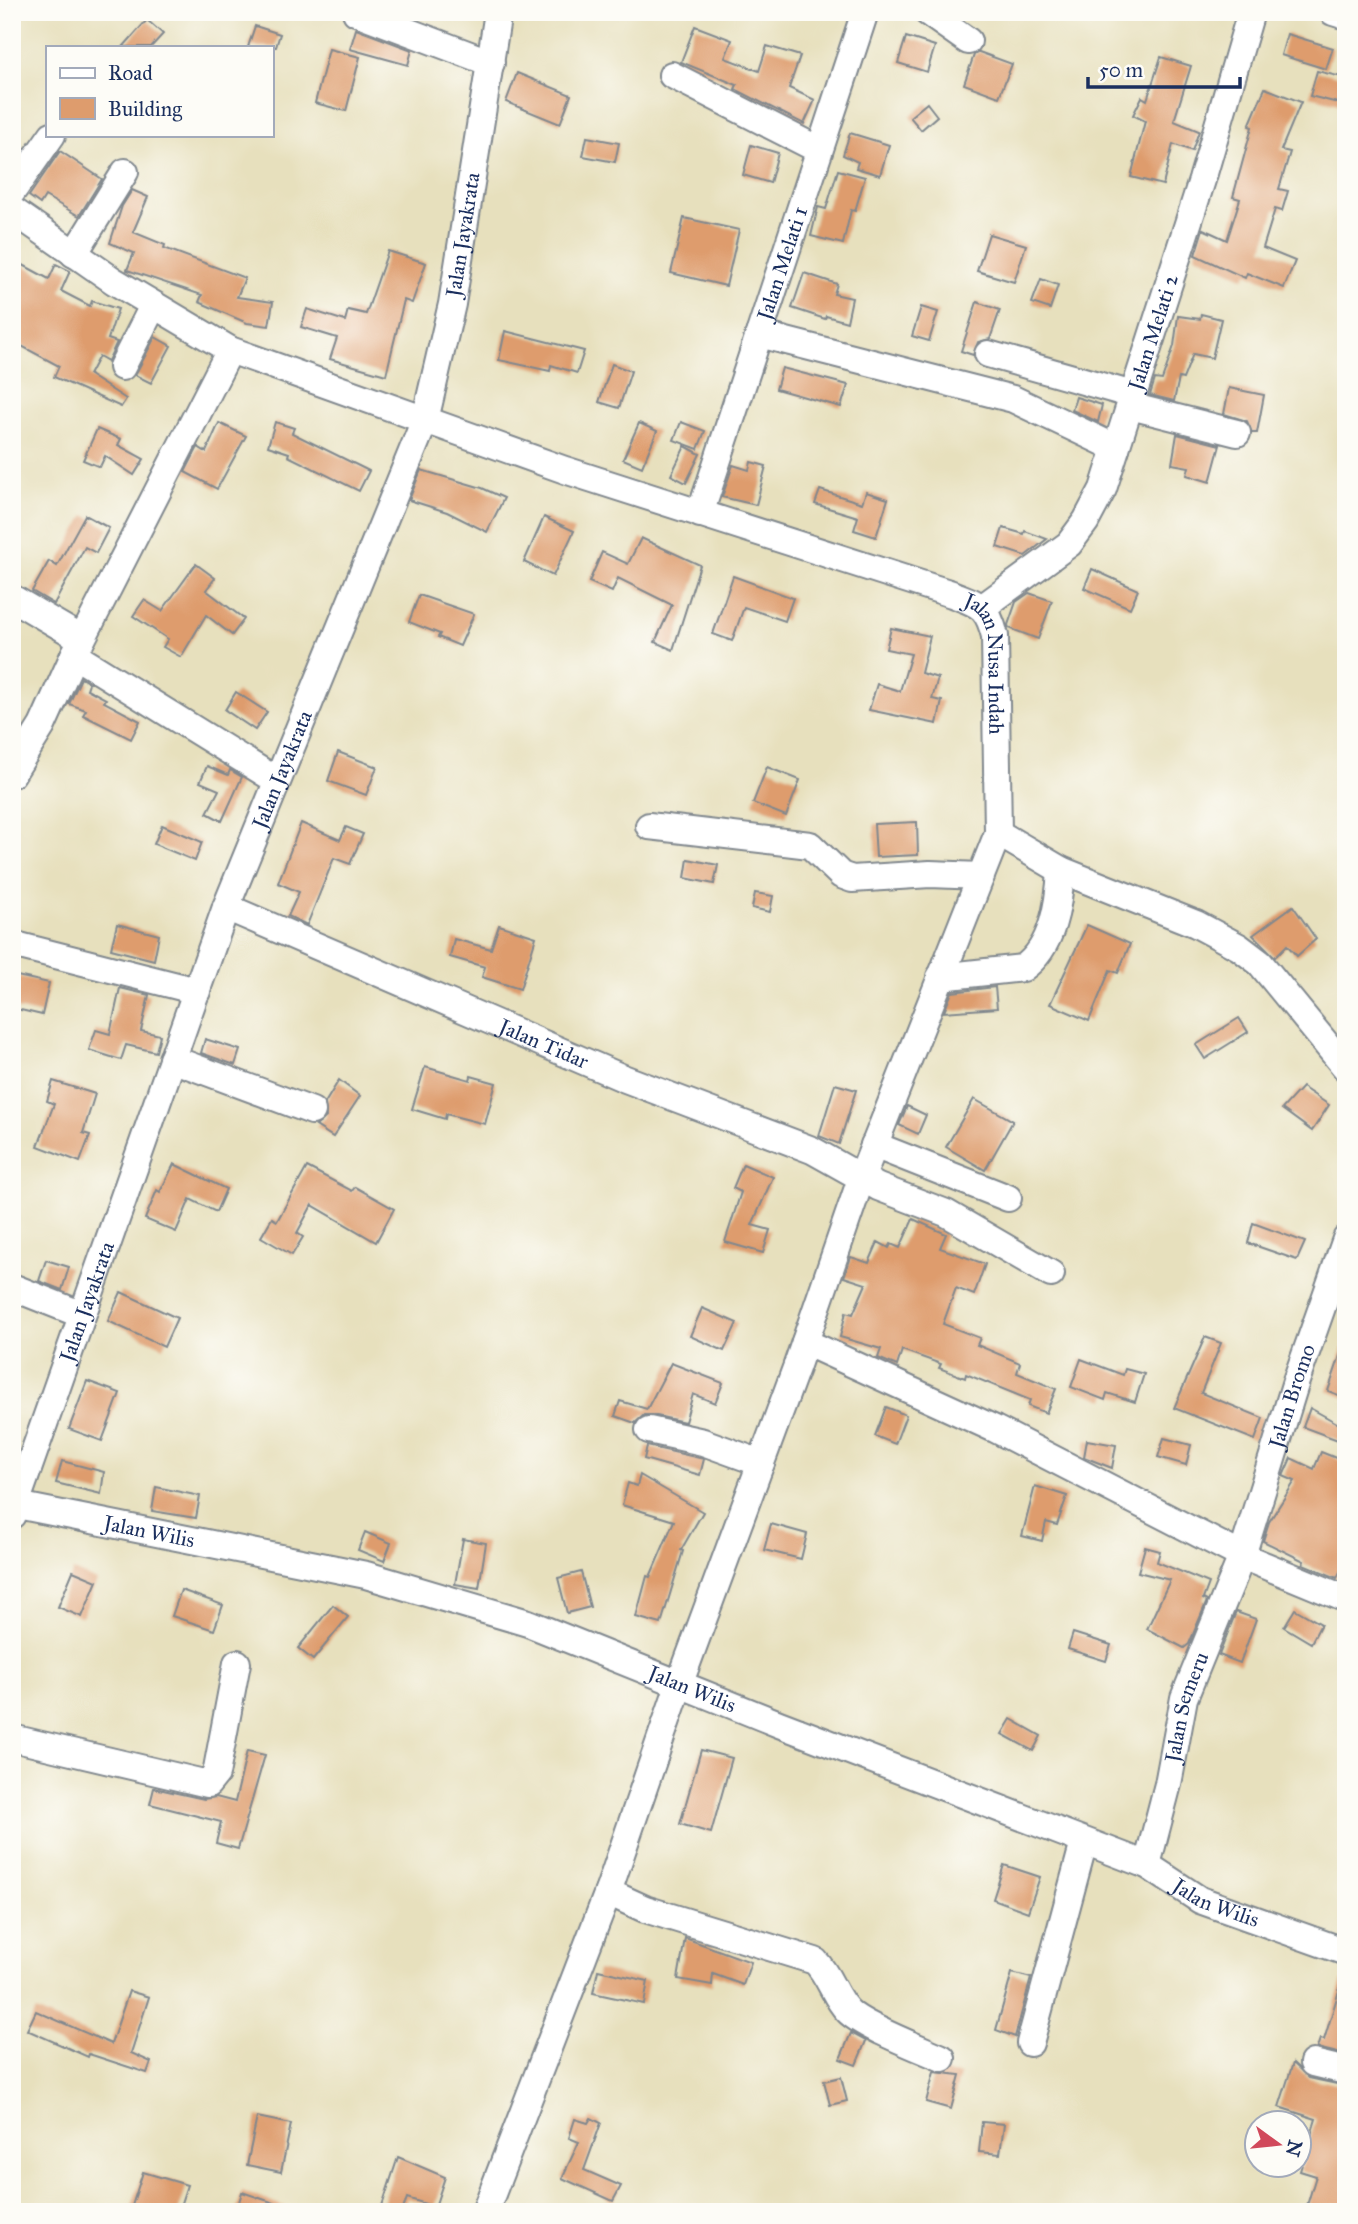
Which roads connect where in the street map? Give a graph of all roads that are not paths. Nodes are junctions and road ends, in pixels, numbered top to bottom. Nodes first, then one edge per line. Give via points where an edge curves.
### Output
1 (356, 12) edge
2 (498, 12) edge
3 (865, 12) edge
4 (927, 12) edge
5 (1251, 12) edge
6 (1333, 12) edge
7 (1346, 16) edge
8 (968, 41) dead end
9 (491, 64) junction
10 (672, 75) dead end
11 (51, 136) edge
12 (819, 150) junction
13 (125, 172) dead end
14 (12, 192) edge
15 (12, 211) edge
16 (74, 254) junction
17 (153, 306) junction
18 (759, 334) junction
19 (230, 351) junction
20 (988, 355) dead end
21 (122, 367) dead end
22 (1132, 401) junction
23 (425, 420) junction
24 (1237, 433) dead end
25 (1116, 448) junction
26 (700, 514) junction
27 (12, 598) edge
28 (983, 607) junction
29 (78, 647) junction
30 (12, 774) edge
31 (276, 780) junction
32 (649, 826) dead end
33 (998, 833) junction
34 (1061, 870) junction
35 (981, 876) junction
36 (226, 907) junction
37 (12, 944) edge
38 (940, 977) junction
39 (197, 991) junction
40 (173, 1059) junction
41 (1346, 1068) edge
42 (312, 1111) dead end
43 (874, 1146) junction
44 (861, 1179) junction
45 (1008, 1198) dead end
46 (1346, 1239) edge
47 (1051, 1274) dead end
48 (12, 1287) edge
49 (80, 1314) junction
50 (805, 1342) junction
51 (649, 1430) dead end
52 (761, 1463) junction
53 (13, 1508) edge
54 (1242, 1556) junction
55 (1346, 1600) edge
56 (237, 1662) dead end
57 (679, 1685) junction
58 (12, 1738) edge
59 (1084, 1842) junction
60 (1147, 1865) junction
61 (608, 1892) junction
62 (1346, 1952) edge
63 (1030, 2043) dead end
64 (942, 2058) dead end
65 (1313, 2063) dead end
66 (1346, 2071) edge
67 (485, 2212) edge

1 - 9 street
2 - 9 street, Jalan Jayakrata
3 - 12 street, Jalan Melati 1
4 - 8 street
5 - 22 street, Jalan Melati 2
6 - 7 street
9 - 23 street, Jalan Jayakrata via 452,304
10 - 12 street
11 - 14 street
12 - 18 street, Jalan Melati 1
13 - 16 street
15 - 16 street, Jalan Nusa Indah
16 - 17 street, Jalan Nusa Indah
17 - 19 street, Jalan Nusa Indah
17 - 21 street
18 - 25 street via 1013,399
18 - 26 street, Jalan Melati 1
19 - 23 street, Jalan Nusa Indah
19 - 29 street
20 - 22 street
22 - 24 street
22 - 25 street, Jalan Melati 2
23 - 26 street, Jalan Nusa Indah
23 - 31 street, Jalan Jayakrata
25 - 28 street, Jalan Melati 2 via 1103,489 1069,544
26 - 28 street, Jalan Nusa Indah
27 - 29 street
28 - 33 street, Jalan Nusa Indah via 995,636
29 - 30 street via 42,726
29 - 31 street
31 - 36 street, Jalan Jayakrata
32 - 35 street via 810,845 852,880 930,874
33 - 34 street
33 - 35 street
34 - 38 street via 1051,928 1032,962 1014,970
34 - 41 street via 1239,947 1260,963
35 - 38 street
36 - 39 street, Jalan Jayakrata
36 - 44 street, Jalan Tidar via 623,1078 812,1150
37 - 39 street
38 - 43 street
39 - 40 street, Jalan Jayakrata
40 - 42 street
40 - 49 street, Jalan Jayakrata
43 - 44 street
43 - 45 street
44 - 47 street, Jalan Tidar via 946,1213
44 - 50 street
46 - 54 street, Jalan Bromo
48 - 49 street
49 - 53 street, Jalan Jayakrata
50 - 52 street
50 - 54 street via 995,1429
51 - 52 street via 703,1442
52 - 57 street
53 - 57 street, Jalan Wilis via 366,1575 528,1623
54 - 55 street
54 - 60 street, Jalan Semeru via 1184,1698
56 - 58 street via 216,1774 208,1784
57 - 59 street, Jalan Wilis
57 - 61 street
59 - 60 street, Jalan Wilis
59 - 63 street
60 - 62 street, Jalan Wilis via 1199,1900
61 - 64 street via 680,1921 815,1961 855,2017
61 - 67 street
65 - 66 street

